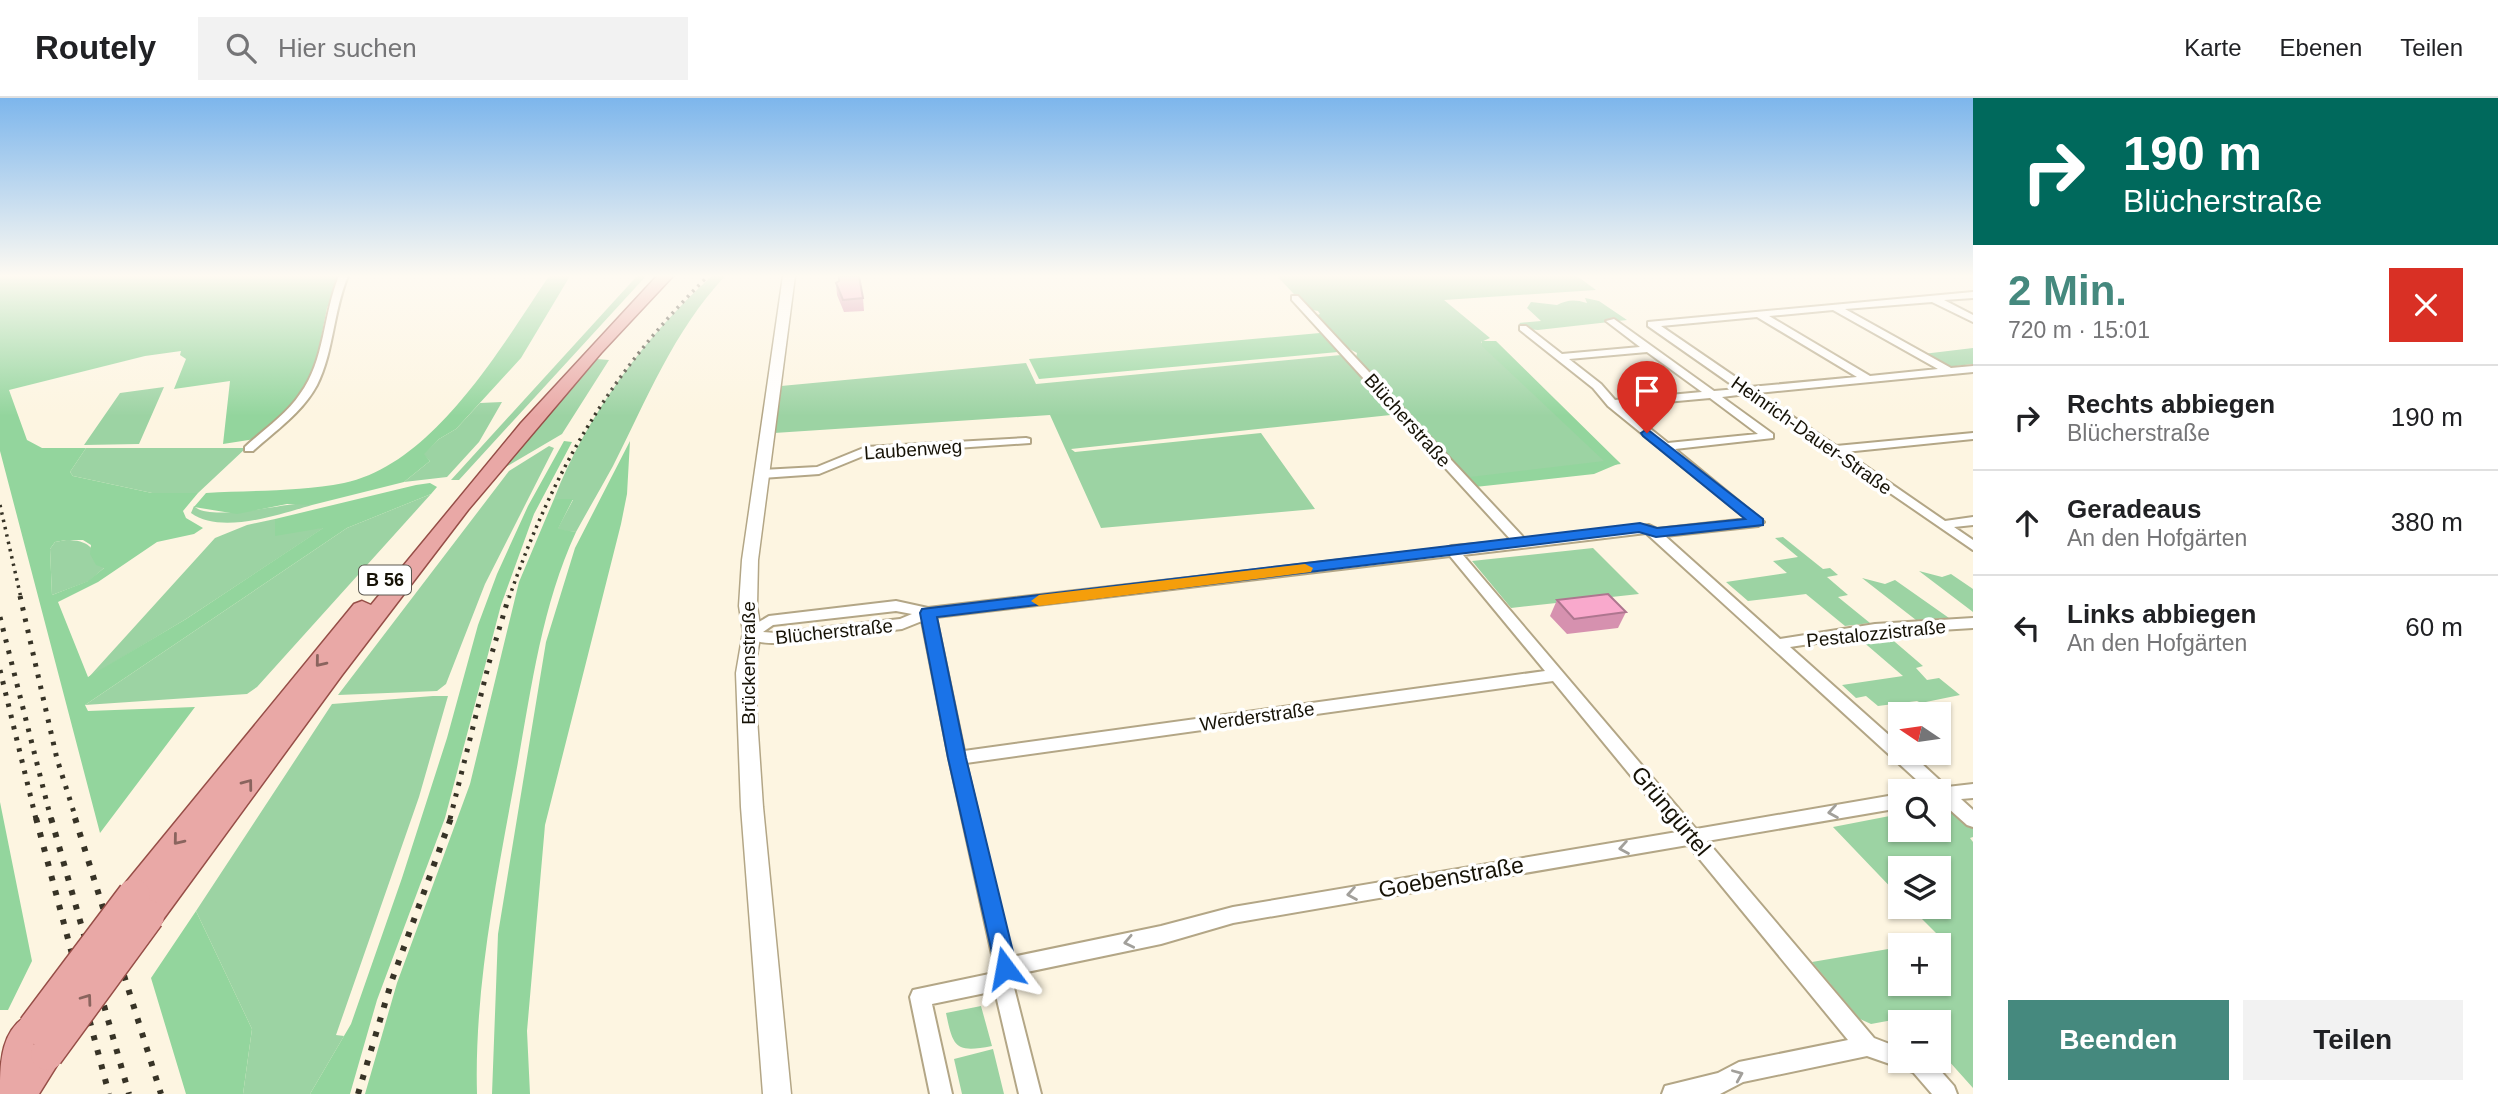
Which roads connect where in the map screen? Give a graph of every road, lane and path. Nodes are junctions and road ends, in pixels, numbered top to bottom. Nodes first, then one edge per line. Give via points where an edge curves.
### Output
1 (327, 322) edge
2 (607, 322) edge
3 (623, 322) edge
4 (783, 322) edge
5 (1317, 322) edge
6 (1613, 322) edge
7 (1666, 322) edge
8 (1774, 322) edge
9 (1862, 322) edge
10 (1523, 328) dead end
11 (1649, 349) junction
12 (1560, 357) junction
13 (1973, 369) edge
14 (1949, 371) junction
15 (1868, 379) junction
16 (1750, 391) junction
17 (1713, 394) junction
18 (1612, 404) junction
19 (1973, 436) edge
20 (1026, 442) dead end
21 (1665, 447) junction
22 (249, 449) dead end
23 (1835, 450) junction
24 (762, 474) junction
25 (1973, 522) edge
26 (1942, 525) junction
27 (1652, 531) junction
28 (1520, 542) junction
29 (1973, 546) edge
30 (1452, 550) junction
31 (928, 613) junction
32 (1973, 623) edge
33 (752, 632) junction
34 (1778, 644) junction
35 (1556, 675) junction
36 (957, 758) junction
37 (1926, 779) edge
38 (1973, 791) edge
39 (1951, 793) edge
40 (1951, 802) edge
41 (1888, 803) edge
42 (1973, 820) edge
43 (1691, 836) junction
44 (141, 906) junction
45 (1003, 974) junction
46 (40, 1041) junction
47 (1867, 1046) junction
48 (1888, 1054) edge
49 (1928, 1073) edge
50 (0, 1076) edge
51 (19, 1094) edge
52 (777, 1094) edge
53 (941, 1094) edge
54 (1030, 1094) edge
55 (1672, 1094) edge
56 (1946, 1094) edge

1 - 22 street via 312,385
2 -> 44 main road, B 56 via 425,530
44 -> 3 main road, B 56 via 441,531
4 - 24 street, Brückenstraße
5 - 28 street, Blücherstraße
6 - 11 street
7 - 16 street, Heinrich-Dauer-Straße via 1651,324
8 - 15 street
9 - 14 street
10 - 12 street
11 - 12 street
11 - 17 street
12 - 18 street
13 - 14 street
14 - 15 street
15 - 16 street
16 - 17 street
16 - 23 street, Heinrich-Dauer-Straße
17 - 18 street
17 - 21 street via 1769,436
18 - 21 street
19 - 23 street
20 - 24 street, Laubenweg via 866,451 818,470
21 - 27 street, Blücherstraße via 1758,522
23 - 26 street, Heinrich-Dauer-Straße
24 - 33 street, Brückenstraße via 749,579
25 - 26 street
26 - 29 street, Heinrich-Dauer-Straße
27 - 28 street, Blücherstraße
27 - 34 street
28 - 30 street, Blücherstraße
30 - 31 street, Blücherstraße
30 - 35 street, Grüngürtel
31 - 33 street, Blücherstraße via 902,624 801,635 762,638
31 - 36 street
32 - 34 street, Pestalozzistraße via 1875,629
33 - 52 street, Brückenstraße via 746,662 752,807
34 - 37 street
35 - 36 street, Werderstraße
35 - 43 street, Grüngürtel
36 - 45 street
38 - 39 street
40 - 42 street
41 -> 43 street, Goebenstraße
43 -> 45 street, Goebenstraße via 1234,915
43 - 47 street, Grüngürtel
44 - 46 main road, B 56, bridge
45 - 53 street, Goebenstraße via 920,997
45 - 54 street
46 - 50 main road, B 56
46 - 51 main road, B 56
47 - 48 street
55 -> 47 street via 1721,1083 1739,1072
49 - 56 street

